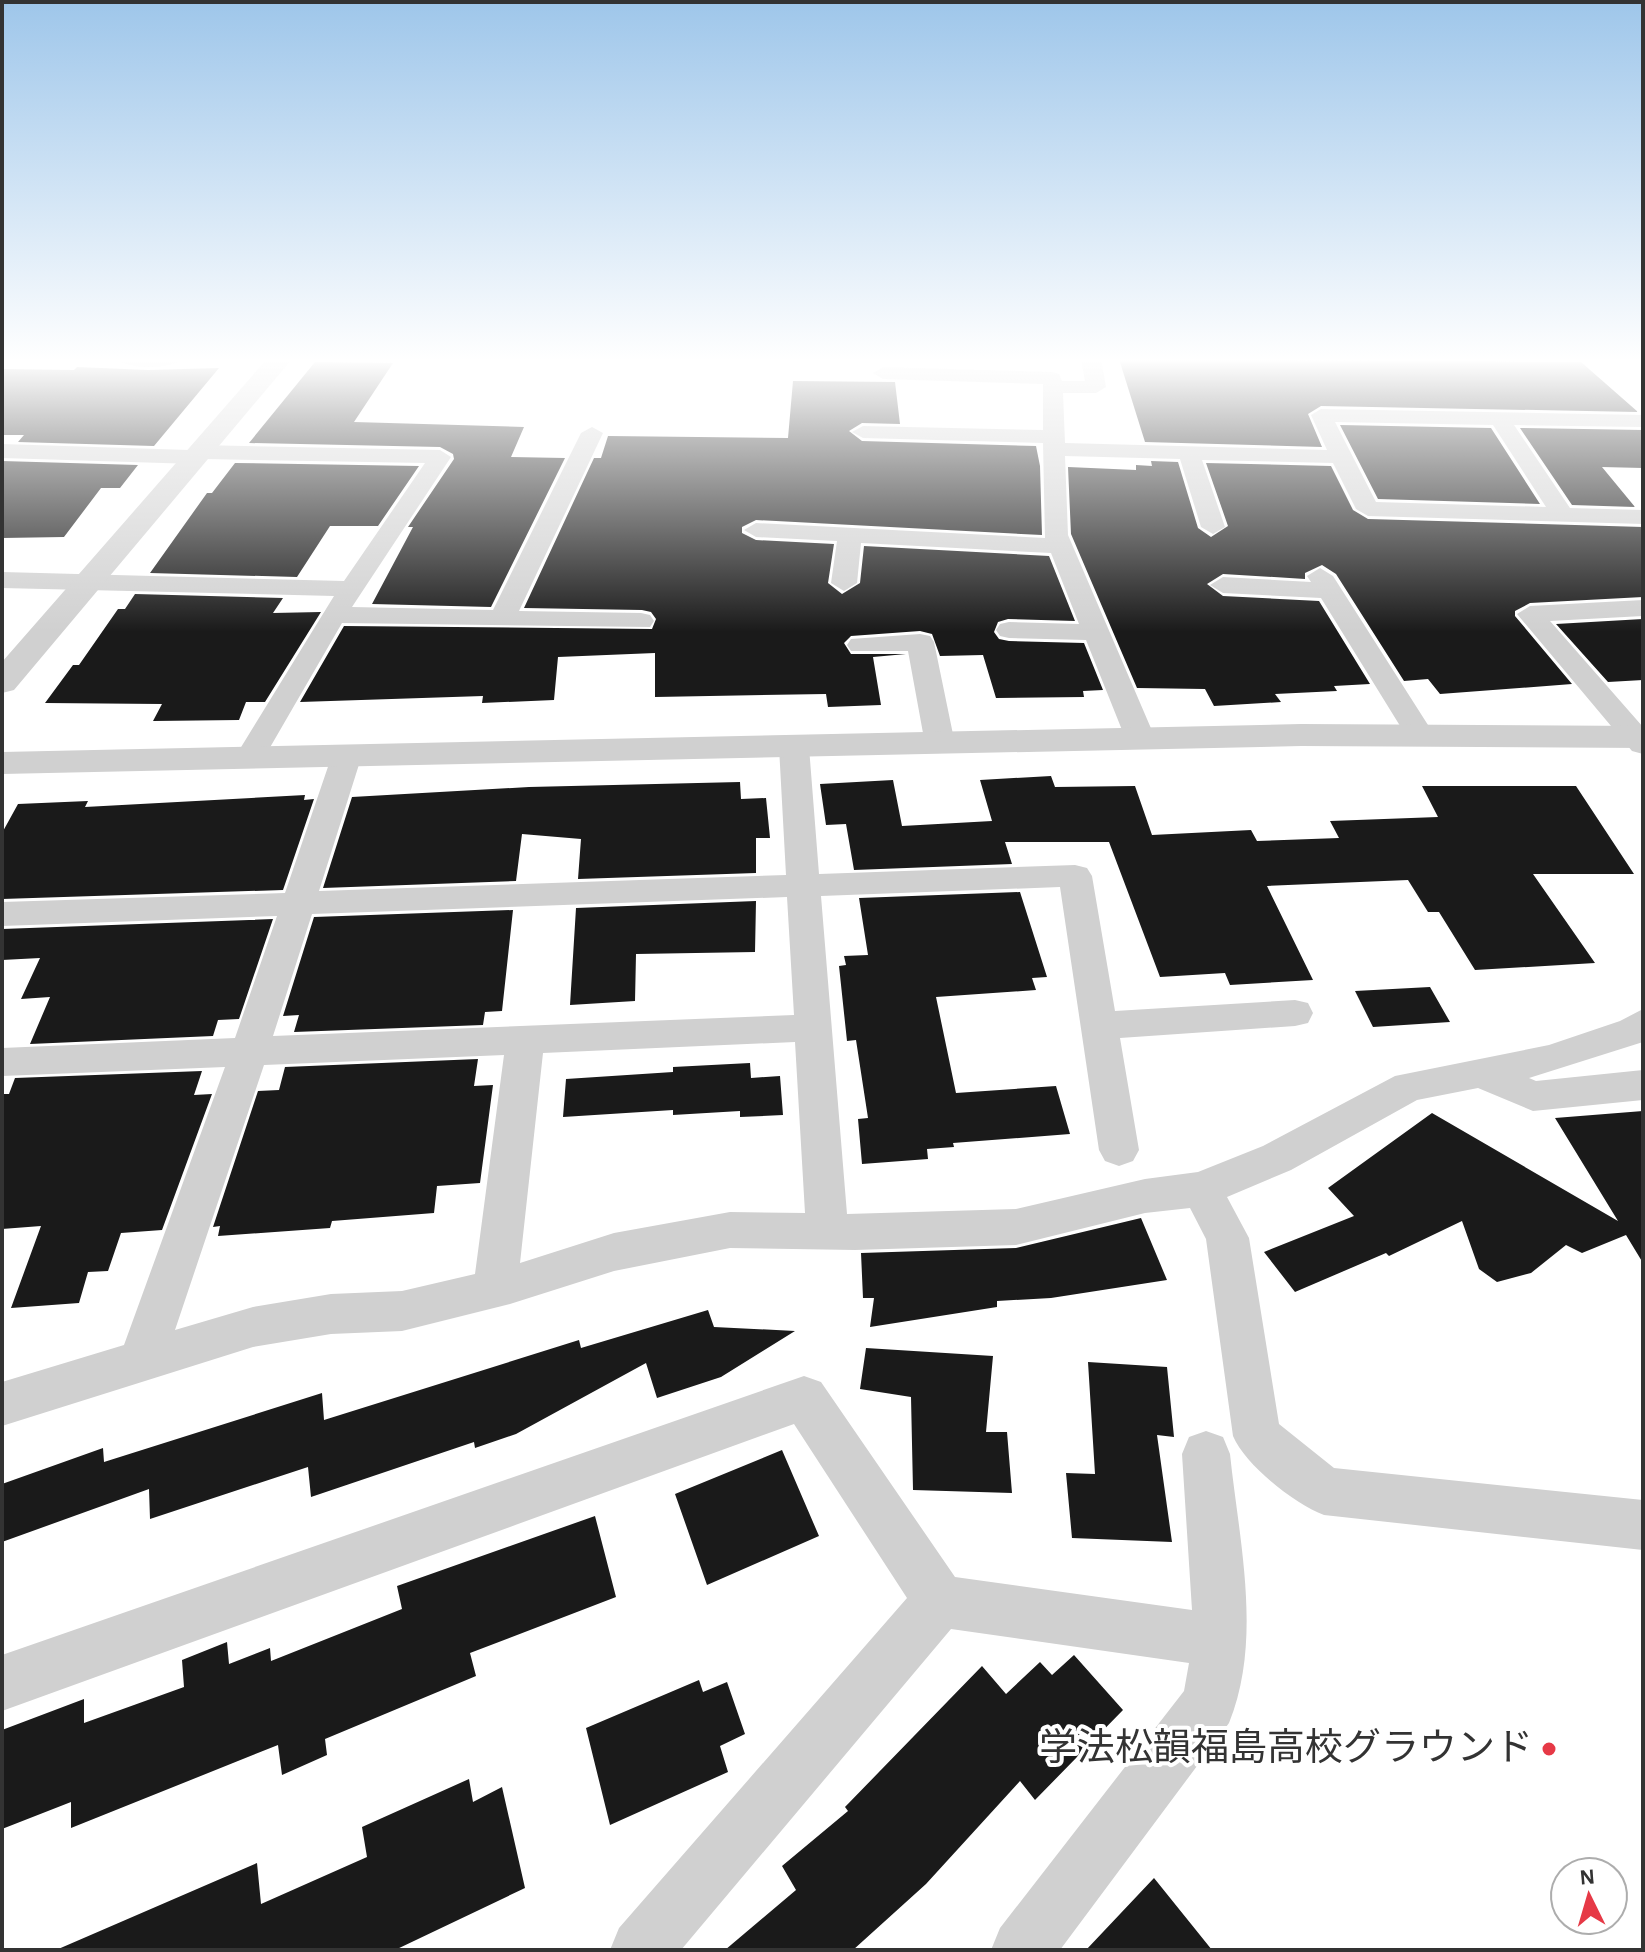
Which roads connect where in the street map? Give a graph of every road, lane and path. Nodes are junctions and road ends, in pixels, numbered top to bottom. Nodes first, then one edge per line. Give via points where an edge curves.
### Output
1 (77, 450) edge
2 (201, 450) edge
3 (584, 450) edge
4 (1052, 450) edge
5 (1149, 450) edge
6 (1338, 450) edge
7 (1520, 450) edge
8 (2, 451) edge
9 (74, 453) junction
10 (1189, 453) junction
11 (197, 455) junction
12 (1341, 457) junction
13 (1563, 515) junction
14 (1643, 517) edge
15 (1213, 527) dead end
16 (756, 530) dead end
17 (850, 535) junction
18 (1061, 546) junction
19 (2, 580) edge
20 (89, 580) junction
21 (844, 583) dead end
22 (1223, 585) dead end
23 (351, 589) junction
24 (1643, 608) edge
25 (334, 615) junction
26 (502, 618) junction
27 (641, 621) dead end
28 (1009, 630) dead end
29 (1096, 632) junction
30 (861, 645) dead end
31 (2, 683) edge
32 (1420, 736) junction
33 (1141, 740) junction
34 (1641, 740) edge
35 (940, 744) junction
36 (794, 747) junction
37 (347, 755) junction
38 (250, 757) junction
39 (2, 763) edge
40 (802, 886) junction
41 (298, 904) junction
42 (2, 914) edge
43 (1295, 1013) dead end
44 (1643, 1023) edge
45 (1099, 1026) junction
46 (813, 1028) junction
47 (525, 1042) junction
48 (249, 1053) junction
49 (2, 1062) edge
50 (1485, 1075) junction
51 (1643, 1085) edge
52 (1119, 1150) dead end
53 (1201, 1189) junction
54 (827, 1232) junction
55 (495, 1288) junction
56 (141, 1362) junction
57 (2, 1404) edge
58 (1206, 1454) dead end
59 (1643, 1525) edge
60 (940, 1601) junction
61 (1221, 1641) junction
62 (2, 1683) edge
63 (641, 1950) edge
64 (1022, 1950) edge

1 - 9 street
2 - 11 street
3 - 26 street
4 - 18 street
5 - 10 street
6 - 12 street
7 - 13 street
8 - 9 street
9 - 11 street
10 - 12 street
10 - 15 street
11 - 20 street
11 - 23 street via 440,457
12 - 13 street via 1368,509
13 - 14 street
16 - 17 street
17 - 18 street
17 - 21 street
18 - 29 street
19 - 20 street
20 - 23 street
20 - 31 street
22 - 32 street via 1325,584
23 - 25 street
24 - 34 street via 1530,614
25 - 26 street
25 - 38 street
26 - 27 street
28 - 29 street
29 - 33 street
30 - 35 street via 920,642
32 - 33 street
32 - 34 street
33 - 35 street
35 - 36 street
36 - 37 street
36 - 40 street
37 - 38 street
37 - 41 street
38 - 39 street
40 - 41 street
40 - 45 street via 1075,876
40 - 46 street
41 - 42 street
41 - 48 street
43 - 45 street
44 - 50 street via 1551,1059
45 - 52 street
46 - 47 street
46 - 54 street
47 - 48 street
47 - 55 street
48 - 49 street
48 - 56 street
50 - 51 street via 1533,1096
50 - 53 street via 1409,1087 1277,1158
53 - 54 street via 1145,1196 1016,1227
53 - 59 street via 1227,1238 1257,1436 1324,1491
54 - 55 street via 730,1230 614,1252
55 - 56 street via 402,1311 331,1314 253,1327
56 - 57 street
58 - 61 street
60 - 61 street
60 - 62 street via 804,1398
60 - 63 street
61 - 64 street via 1209,1703

